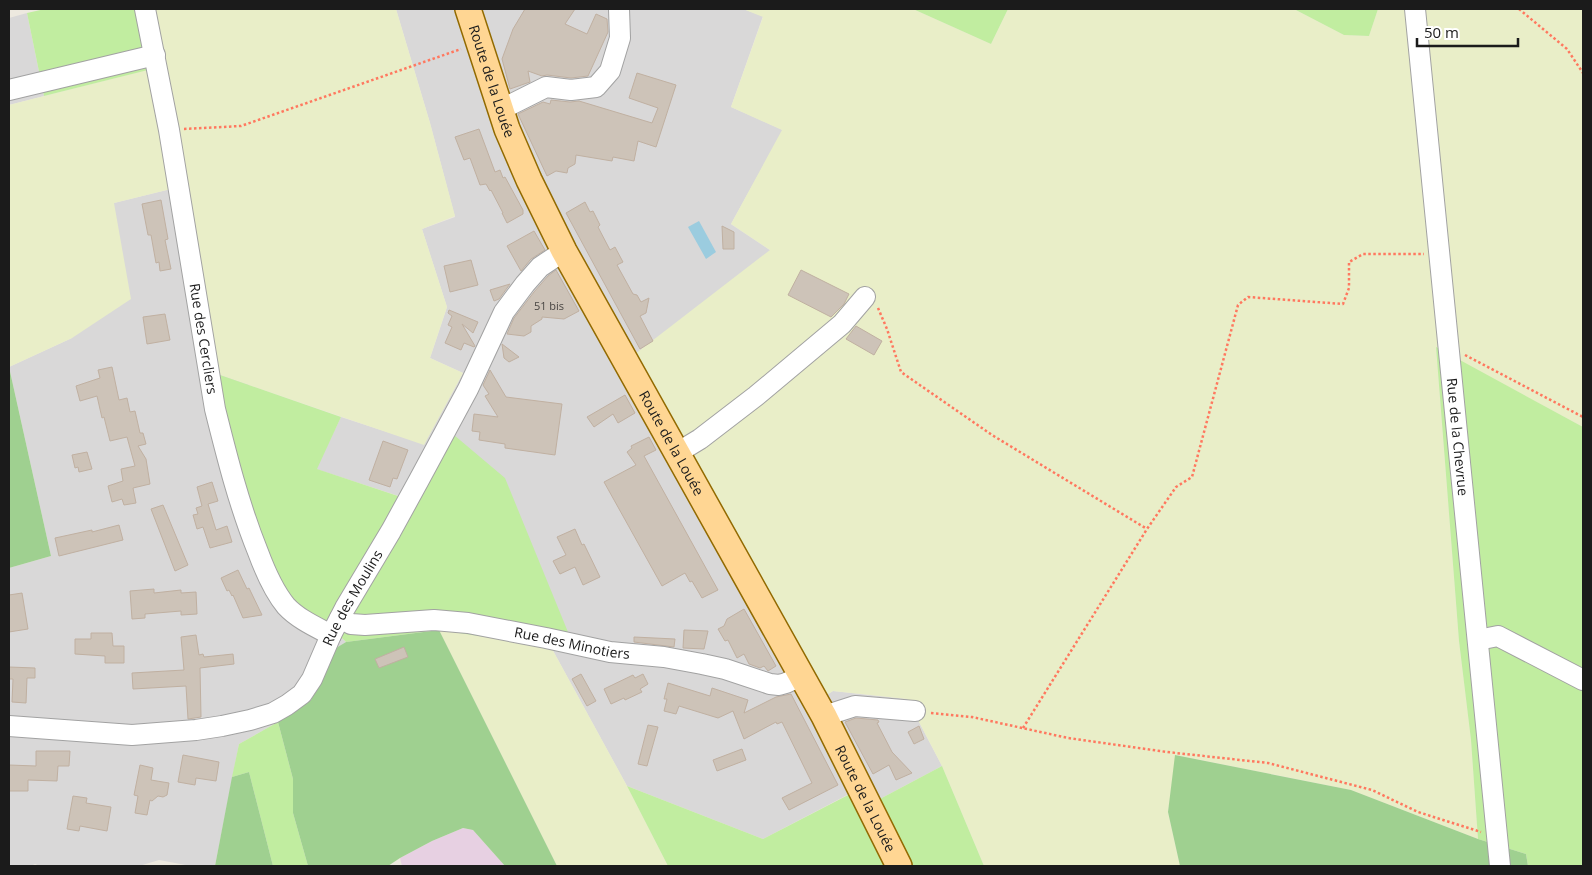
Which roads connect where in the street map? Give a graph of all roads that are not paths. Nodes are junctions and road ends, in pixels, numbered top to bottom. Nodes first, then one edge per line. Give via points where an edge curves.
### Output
1 (145, 9) edge
2 (468, 9) edge
3 (619, 9) edge
4 (1415, 9) edge
5 (155, 55) junction
6 (9, 90) edge
7 (500, 110) junction
8 (564, 251) junction
9 (865, 297) road end
10 (677, 453) junction
11 (335, 627) junction
12 (1478, 640) junction
13 (801, 676) junction
14 (1583, 680) edge
15 (915, 711) road end
16 (824, 716) junction
17 (9, 726) edge
18 (899, 866) edge
19 (1500, 866) edge

1 - 5 street, Rue des Cercliers
2 - 7 main road, Route de la Louée
3 - 7 street via 620,38 610,71 596,87 571,90 546,87
4 - 12 street, Rue de la Chevrue
5 - 6 street
5 - 11 street, Rue des Cercliers via 215,409 244,513 277,594 303,620
7 - 8 main road, Route de la Louée via 528,180
8 - 10 main road, Route de la Louée
8 - 11 street, Rue des Moulins via 540,267 504,312 424,472
9 - 10 street via 842,324 756,396
10 - 13 main road, Route de la Louée
11 - 13 street, Rue des Minotiers via 434,620 468,623 610,652 725,668 770,684 779,685
11 - 17 street, Rue des Moulins via 302,694 287,706 250,720 196,730 132,735
12 - 14 street via 1498,636
12 - 19 street, Rue de la Chevrue
13 - 16 main road, Route de la Louée
15 - 16 street via 854,706
16 - 18 main road, Route de la Louée

